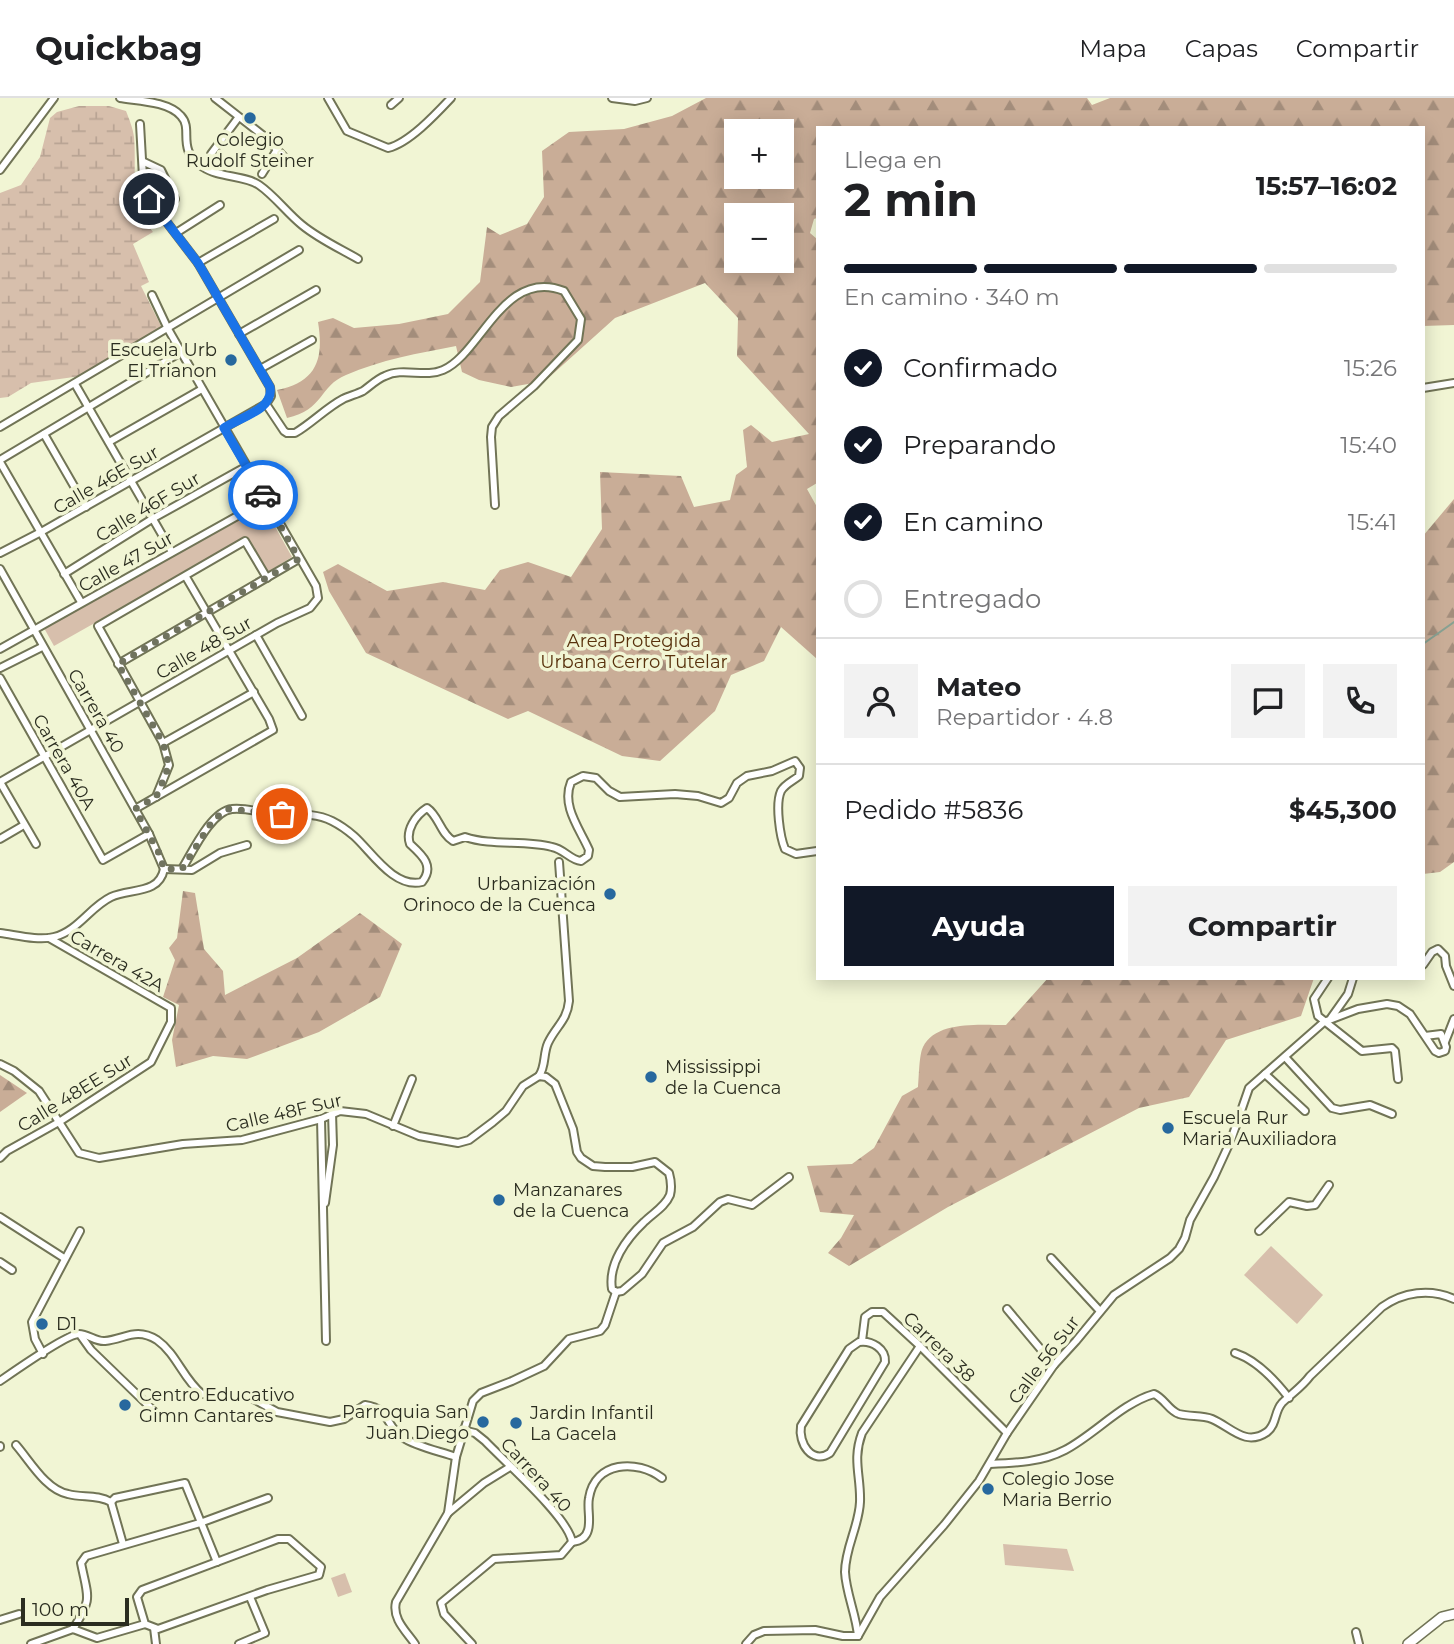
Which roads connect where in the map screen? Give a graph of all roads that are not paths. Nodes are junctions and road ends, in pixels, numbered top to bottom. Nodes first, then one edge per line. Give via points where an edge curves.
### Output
1 (54, 98) edge
2 (120, 98) edge
3 (215, 98) edge
4 (328, 98) edge
5 (399, 98) edge
6 (451, 98) edge
7 (612, 98) edge
8 (647, 98) edge
9 (391, 105) dead end
10 (238, 118) junction
11 (140, 124) dead end
12 (278, 148) junction
13 (211, 154) dead end
14 (284, 157) dead end
15 (144, 162) junction
16 (0, 170) edge
17 (262, 174) dead end
18 (175, 200) dead end
19 (220, 205) dead end
20 (274, 219) dead end
21 (176, 233) junction
22 (299, 250) dead end
23 (358, 258) dead end
24 (198, 263) junction
25 (316, 290) dead end
26 (152, 295) dead end
27 (219, 299) junction
28 (167, 329) junction
29 (239, 334) junction
30 (312, 340) dead end
31 (181, 352) junction
32 (260, 369) junction
33 (1454, 383) edge
34 (75, 384) junction
35 (1425, 388) edge
36 (202, 389) junction
37 (267, 404) junction
38 (88, 407) junction
39 (0, 427) edge
40 (224, 428) junction
41 (44, 433) junction
42 (109, 442) junction
43 (0, 461) edge
44 (247, 466) junction
45 (132, 481) junction
46 (266, 500) junction
47 (495, 505) dead end
48 (86, 507) junction
49 (152, 519) junction
50 (41, 533) junction
51 (172, 552) junction
52 (0, 553) edge
53 (299, 559) junction
54 (0, 569) edge
55 (64, 573) junction
56 (186, 577) junction
57 (267, 578) junction
58 (81, 602) junction
59 (206, 613) junction
60 (34, 630) junction
61 (256, 635) junction
62 (42, 647) junction
63 (0, 649) edge
64 (230, 649) junction
65 (118, 664) junction
66 (0, 668) edge
67 (0, 678) edge
68 (254, 692) junction
69 (139, 701) junction
70 (302, 716) dead end
71 (92, 730) junction
72 (163, 743) junction
73 (45, 756) junction
74 (0, 782) edge
75 (156, 797) junction
76 (135, 809) junction
77 (24, 825) junction
78 (149, 834) junction
79 (0, 839) edge
80 (36, 844) dead end
81 (247, 845) dead end
82 (816, 851) edge
83 (559, 862) dead end
84 (164, 869) junction
85 (182, 869) junction
86 (0, 933) edge
87 (49, 938) junction
88 (1425, 962) edge
89 (1327, 980) edge
90 (1352, 980) edge
91 (1454, 986) edge
92 (171, 1008) joint
93 (1331, 1018) junction
94 (1454, 1019) edge
95 (1324, 1022) junction
96 (1424, 1036) junction
97 (1445, 1042) junction
98 (1284, 1057) junction
99 (0, 1064) edge
100 (1265, 1074) junction
101 (539, 1076) junction
102 (412, 1079) dead end
103 (1398, 1079) dead end
104 (1305, 1111) dead end
105 (332, 1113) junction
106 (1392, 1114) dead end
107 (321, 1119) junction
108 (57, 1123) junction
109 (393, 1126) junction
110 (0, 1158) edge
111 (789, 1177) dead end
112 (1329, 1185) dead end
113 (0, 1217) edge
114 (323, 1218) junction
115 (80, 1231) dead end
116 (1259, 1231) dead end
117 (64, 1258) junction
118 (1051, 1258) dead end
119 (0, 1262) edge
120 (12, 1270) dead end
121 (617, 1292) junction
122 (1454, 1299) edge
123 (1007, 1308) dead end
124 (1099, 1310) junction
125 (80, 1334) junction
126 (326, 1341) dead end
127 (862, 1341) junction
128 (920, 1346) junction
129 (1234, 1353) dead end
130 (43, 1354) junction
131 (1054, 1365) junction
132 (0, 1381) edge
133 (1289, 1398) junction
134 (153, 1410) dead end
135 (463, 1430) junction
136 (1007, 1433) junction
137 (16, 1445) dead end
138 (456, 1457) junction
139 (990, 1464) junction
140 (510, 1467) junction
141 (662, 1478) dead end
142 (268, 1498) dead end
143 (111, 1502) junction
144 (448, 1513) junction
145 (200, 1523) junction
146 (572, 1542) junction
147 (123, 1544) junction
148 (217, 1562) junction
149 (250, 1597) junction
150 (19, 1614) dead end
151 (1454, 1614) edge
152 (0, 1620) edge
153 (145, 1624) junction
154 (154, 1628) junction
155 (73, 1629) junction
156 (1356, 1632) dead end
157 (858, 1636) junction
158 (99, 1641) edge
159 (31, 1644) edge
160 (156, 1644) edge
161 (239, 1644) edge
162 (415, 1644) edge
163 (472, 1644) edge
164 (747, 1644) edge
165 (1359, 1644) edge
166 (1408, 1644) edge

1 - 16 street
2 - 23 street via 176,111 185,121 188,152 201,166 257,183 304,227
3 - 10 street
4 - 6 street via 347,131 388,148 400,144
5 - 9 street
7 - 8 street
10 - 12 street
10 - 13 street
11 - 15 street
12 - 14 street
12 - 17 street
15 - 18 street via 161,170
15 - 21 street via 149,199
19 - 21 street
20 - 24 street
21 - 24 street
22 - 27 street
24 - 27 street
25 - 29 street
26 - 28 street
27 - 28 street
27 - 29 street
28 - 31 street
28 - 34 street
29 - 32 street
30 - 32 street
31 - 36 street
31 - 38 street
32 - 37 street via 271,391
33 - 35 street
34 - 38 street
34 - 39 street
36 - 40 street
36 - 42 street
37 - 40 street
37 - 47 street via 289,434 298,432 332,406 387,375 441,371 510,301 537,288 564,291 580,319 578,340 492,427
38 - 41 street
38 - 42 street
40 - 44 street
40 - 45 street, Calle 46E Sur
41 - 43 street
41 - 48 street
42 - 45 street
43 - 50 street
44 - 46 street
44 - 49 street, Calle 46F Sur
45 - 48 street, Calle 46E Sur
45 - 49 street
46 - 51 street, Calle 47 Sur
46 - 53 street
48 - 50 street, Calle 46E Sur
49 - 51 street
49 - 55 street, Calle 46F Sur
50 - 52 street, Calle 46E Sur
50 - 55 street
51 - 58 street, Calle 47 Sur
53 - 57 street
53 - 61 street, Calle 48 Sur via 318,591 314,605
54 - 60 street, Carrera 40
55 - 58 street
56 - 57 street via 245,541
56 - 59 street
56 - 65 street via 98,626
57 - 59 street
58 - 60 street, Calle 47 Sur
59 - 64 street
59 - 65 street
60 - 62 street, Carrera 40
60 - 63 street, Calle 47 Sur
61 - 64 street, Calle 48 Sur
61 - 70 street
62 - 66 street
62 - 71 street, Carrera 40
64 - 68 street
64 - 69 street, Calle 48 Sur
65 - 69 street
67 - 73 street, Carrera 40A
68 - 72 street
68 - 75 street via 269,719 271,733
69 - 71 street, Calle 48 Sur
69 - 72 street
71 - 73 street, Calle 48 Sur
71 - 76 street, Carrera 40
72 - 75 street via 169,765
73 - 74 street, Calle 48 Sur
73 - 78 street, Carrera 40A via 103,860
74 - 77 street
75 - 76 street
76 - 78 street, Carrera 40
77 - 79 street
77 - 80 street
78 - 84 street, Carrera 40
81 - 85 street via 220,853 192,870
82 - 85 street via 796,854 786,849 781,839 780,795 799,776 795,761 747,776 721,803 675,794 620,797 596,778 579,778 572,782 567,796 589,850 581,861 550,846 465,837 453,841 427,808 408,832 410,844 428,867 422,882 413,883 382,867 355,837 330,820 233,808 213,820
83 - 101 street via 568,1013 548,1043
84 - 85 street
84 - 87 street via 152,887 113,896 71,929
86 - 87 street
87 - 92 street, Carrera 42A
88 - 91 street via 1438,949 1445,956
89 - 95 street via 1314,999
90 - 93 street
92 - 108 street, Calle 48EE Sur via 172,1022 152,1062
93 - 95 street, Calle 56 Sur
93 - 96 street via 1358,1009 1398,1006 1410,1014
94 - 97 street
95 - 98 street, Calle 56 Sur
95 - 103 street via 1362,1051 1392,1048
96 - 97 street via 1441,1034
96 - 97 street via 1435,1052 1445,1051
98 - 100 street, Calle 56 Sur
98 - 106 street via 1332,1108 1370,1105
99 - 108 street via 39,1091
100 - 104 street
100 - 124 street, Calle 56 Sur via 1245,1094 1231,1140 1182,1244
101 - 109 street, Calle 48F Sur via 523,1086 506,1111 469,1140 448,1142
101 - 121 street via 555,1084 581,1158 605,1167 655,1162 669,1173 669,1196 618,1255 611,1281
102 - 109 street
105 - 107 street, Calle 48F Sur
105 - 109 street, Calle 48F Sur via 366,1114
105 - 114 street via 333,1145
107 - 108 street, Calle 48F Sur via 242,1140 99,1158 79,1153
107 - 114 street
108 - 110 street, Calle 48EE Sur
111 - 121 street via 752,1205 729,1199 720,1202 693,1227 663,1243 642,1274
112 - 116 street via 1315,1205 1289,1202
113 - 117 street
114 - 126 street
115 - 117 street
117 - 130 street via 32,1322
118 - 124 street
119 - 120 street
121 - 135 street via 600,1331 569,1339 544,1366 481,1393 473,1401
122 - 133 street via 1421,1293 1394,1298
123 - 131 street
124 - 131 street, Calle 56 Sur
125 - 130 street via 65,1338
125 - 134 street
125 - 138 street via 103,1342 141,1333 174,1355 202,1394 248,1396 277,1412 330,1422 365,1405 375,1406 403,1438
127 - 127 street via 849,1349 802,1426 803,1444 817,1457 830,1453 885,1362 879,1348
127 - 128 street, Carrera 38 via 863,1320 875,1311 883,1312
128 - 136 street, Carrera 38
128 - 157 street via 857,1446 860,1501 845,1570
129 - 133 street via 1258,1365
130 - 132 street
131 - 136 street, Calle 56 Sur
133 - 139 street via 1267,1432 1250,1438 1210,1419 1180,1414 1154,1394 1067,1449 1044,1458
135 - 138 street
135 - 140 street, Carrera 40 via 475,1433
136 - 139 street, Calle 56 Sur
137 - 143 street via 56,1490
138 - 144 street
139 - 157 street, Calle 56 Sur via 880,1597
140 - 144 street
140 - 146 street, Carrera 40 via 551,1509
141 - 146 street via 629,1464 603,1474 589,1496 587,1535
142 - 145 street
143 - 145 street via 185,1483
143 - 147 street
144 - 162 street via 396,1602 397,1619
145 - 147 street
145 - 148 street
146 - 163 street via 554,1556 494,1559 441,1603
147 - 155 street via 82,1559 87,1607
148 - 149 street via 284,1538 321,1567 319,1574
148 - 153 street via 138,1593
149 - 154 street
149 - 161 street via 265,1633
150 - 152 street
151 - 166 street via 1442,1617
153 - 154 street
153 - 158 street
154 - 160 street
155 - 158 street
155 - 159 street
156 - 165 street
157 - 164 street via 815,1630 764,1631

